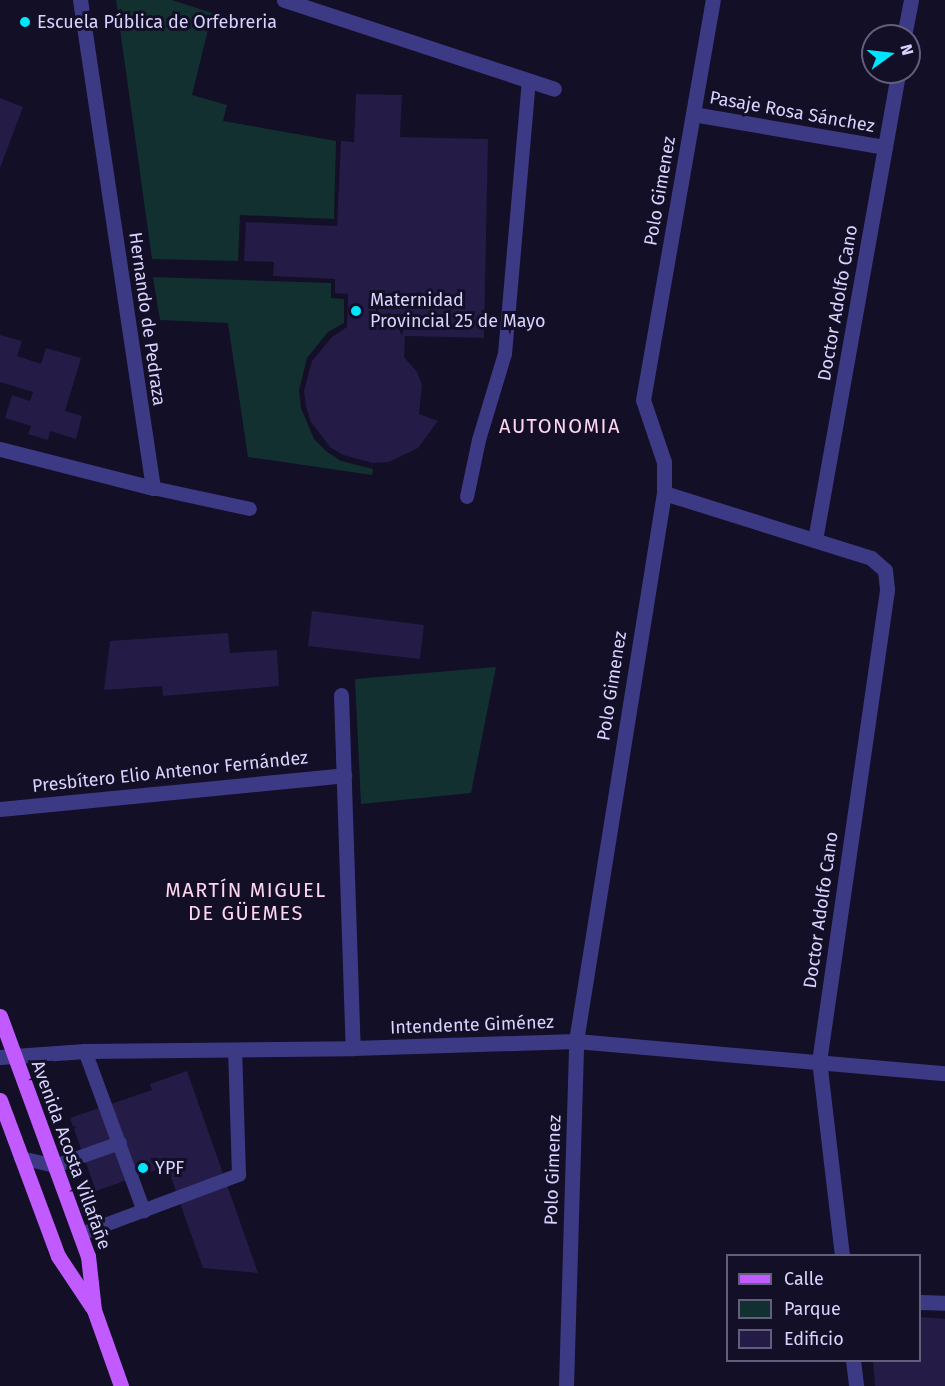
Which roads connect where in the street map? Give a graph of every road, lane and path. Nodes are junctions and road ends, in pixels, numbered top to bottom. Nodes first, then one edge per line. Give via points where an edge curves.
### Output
1 (80, 0) edge
2 (284, 0) edge
3 (713, 0) edge
4 (911, 0) edge
5 (906, 24) edge
6 (529, 81) junction
7 (896, 84) edge
8 (554, 89) dead end
9 (693, 114) junction
10 (885, 147) junction
11 (0, 449) edge
12 (153, 489) junction
13 (664, 493) junction
14 (467, 497) dead end
15 (250, 509) dead end
16 (815, 540) junction
17 (341, 695) dead end
18 (344, 774) junction
19 (0, 809) edge
20 (0, 1016) edge
21 (576, 1041) junction
22 (352, 1048) junction
23 (235, 1050) junction
24 (86, 1051) junction
25 (7, 1056) edge
26 (819, 1060) junction
27 (945, 1073) edge
28 (0, 1100) edge
29 (120, 1143) junction
30 (21, 1158) junction
31 (55, 1166) junction
32 (144, 1211) junction
33 (81, 1234) junction
34 (842, 1254) edge
35 (921, 1302) edge
36 (945, 1303) edge
37 (94, 1310) junction
38 (853, 1362) edge
39 (121, 1386) edge
40 (566, 1386) edge
41 (856, 1386) edge

1 - 12 street, Hernando de Pedraza
2 - 6 street
3 - 9 street, Polo Gimenez
4 - 5 street
6 - 8 street
6 - 14 lane via 505,354 479,440
7 - 10 street, Doctor Adolfo Cano
9 - 10 street, Pasaje Rosa Sánchez
9 - 13 street, Polo Gimenez via 643,400 664,462
10 - 16 street, Doctor Adolfo Cano
11 - 12 street
12 - 15 lane
13 - 16 street
13 - 21 street, Polo Gimenez
16 - 26 street, Doctor Adolfo Cano via 871,558 885,570 886,590
17 - 18 street
18 - 19 street, Presbítero Elio Antenor Fernández
18 - 22 street
20 - 25 main road, Avenida Acosta Villafañe
21 - 22 street, Intendente Giménez
21 - 26 street, Intendente Giménez
21 - 40 street, Polo Gimenez
22 - 23 street, Intendente Giménez
23 - 24 street, Intendente Giménez
23 - 32 lane via 239,1175
24 - 25 street, Intendente Giménez
24 - 29 lane
25 - 31 main road, Avenida Acosta Villafañe
26 - 27 street, Intendente Giménez
26 - 34 street, Doctor Adolfo Cano
28 - 30 main road, Avenida Acosta Villafañe
29 - 31 lane
29 - 32 lane
30 - 31 lane
30 - 37 main road, Avenida Acosta Villafañe via 58,1256
31 - 33 main road, Avenida Acosta Villafañe
32 - 33 lane
33 - 37 main road, Avenida Acosta Villafañe via 88,1256
35 - 36 street
37 - 39 main road, Avenida Acosta Villafañe
38 - 41 street

